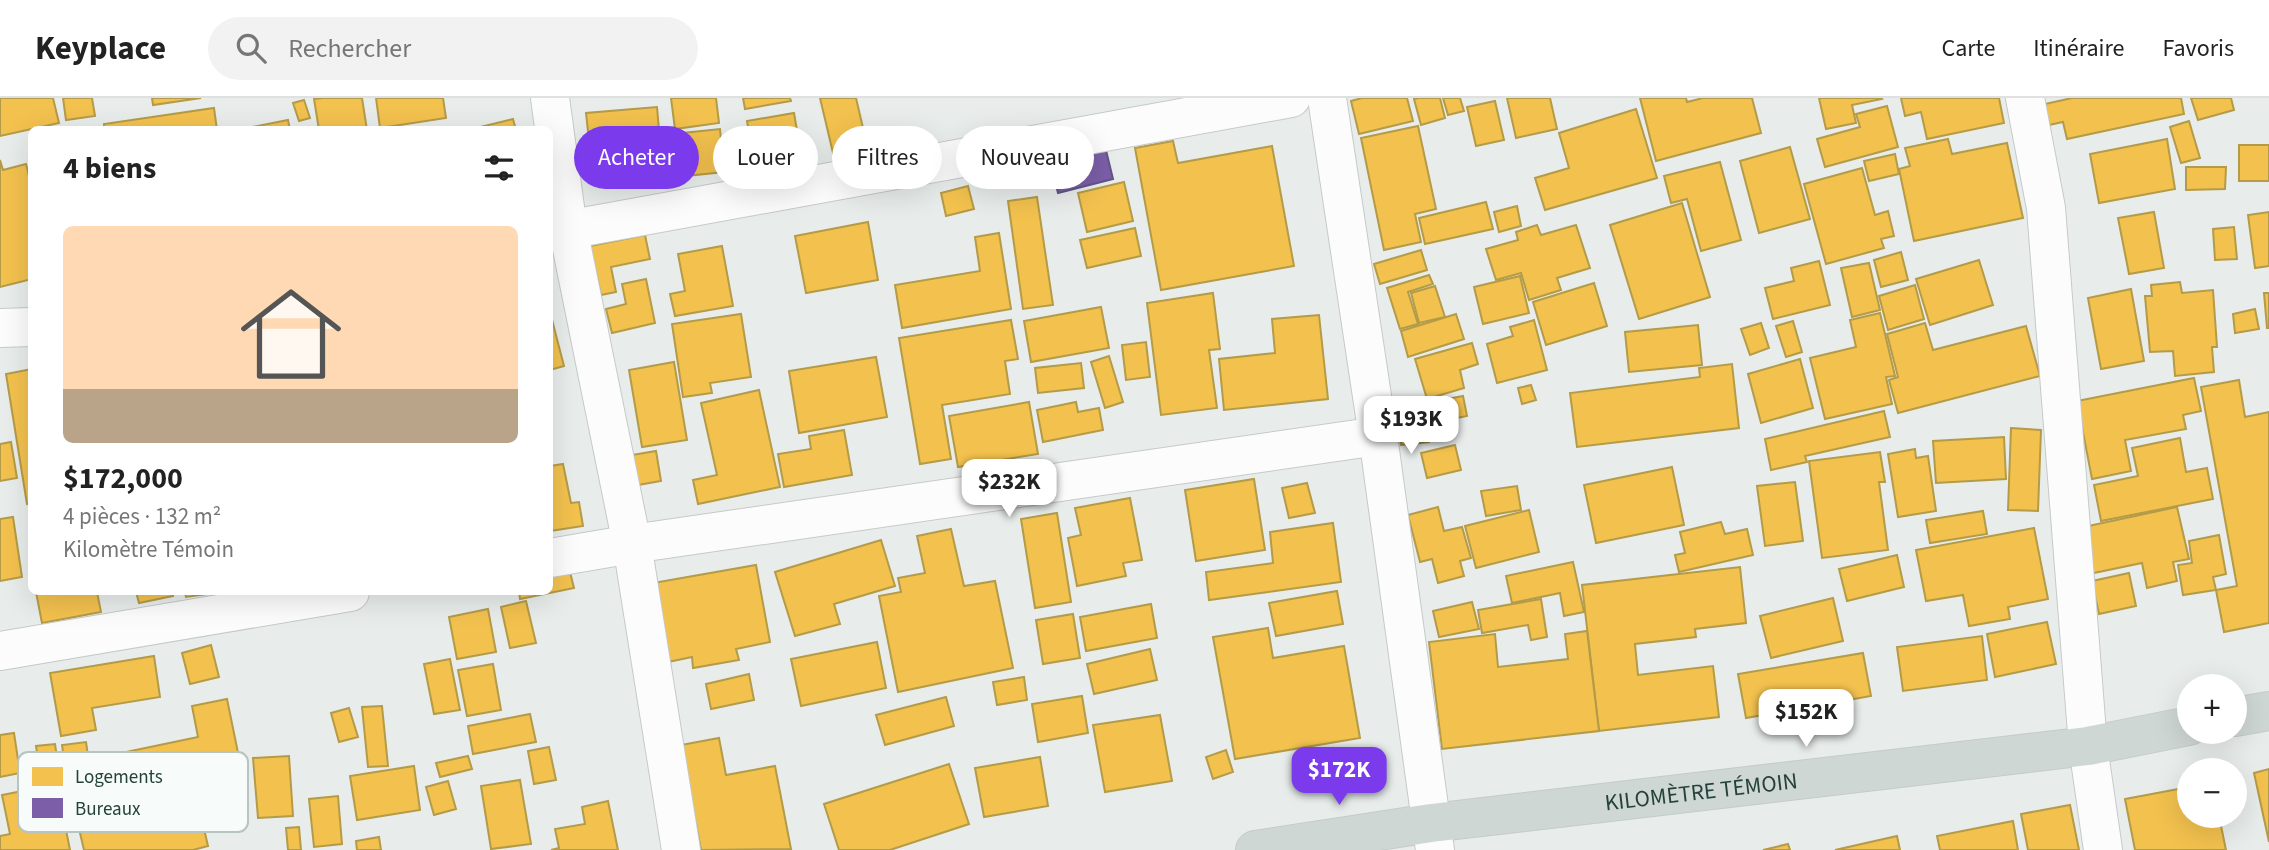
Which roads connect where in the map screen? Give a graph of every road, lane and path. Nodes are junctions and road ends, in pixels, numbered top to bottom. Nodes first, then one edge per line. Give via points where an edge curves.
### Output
1 (550, 98) edge
2 (1292, 98) edge
3 (1327, 98) edge
4 (2025, 98) edge
5 (552, 126) edge
6 (553, 142) edge
7 (559, 231) edge
8 (28, 327) edge
9 (0, 328) edge
10 (1378, 436) junction
11 (632, 544) junction
12 (553, 557) edge
13 (332, 595) edge
14 (0, 651) edge
15 (2269, 711) edge
16 (2247, 715) edge
17 (2177, 728) edge
18 (2088, 746) junction
19 (1433, 837) edge
20 (681, 850) edge
21 (1255, 850) edge
22 (2103, 850) edge

1 - 5 street
2 - 7 street
3 - 10 street
4 - 18 street via 2046,208
6 - 7 street
7 - 11 street
8 - 9 street
10 - 11 street
10 - 19 street
11 - 12 street
11 - 20 street
13 - 14 street
15 - 16 main road
17 - 18 main road, KILOMÈTRE TÉMOIN
18 - 19 main road, KILOMÈTRE TÉMOIN
18 - 22 street
19 - 21 main road, KILOMÈTRE TÉMOIN

